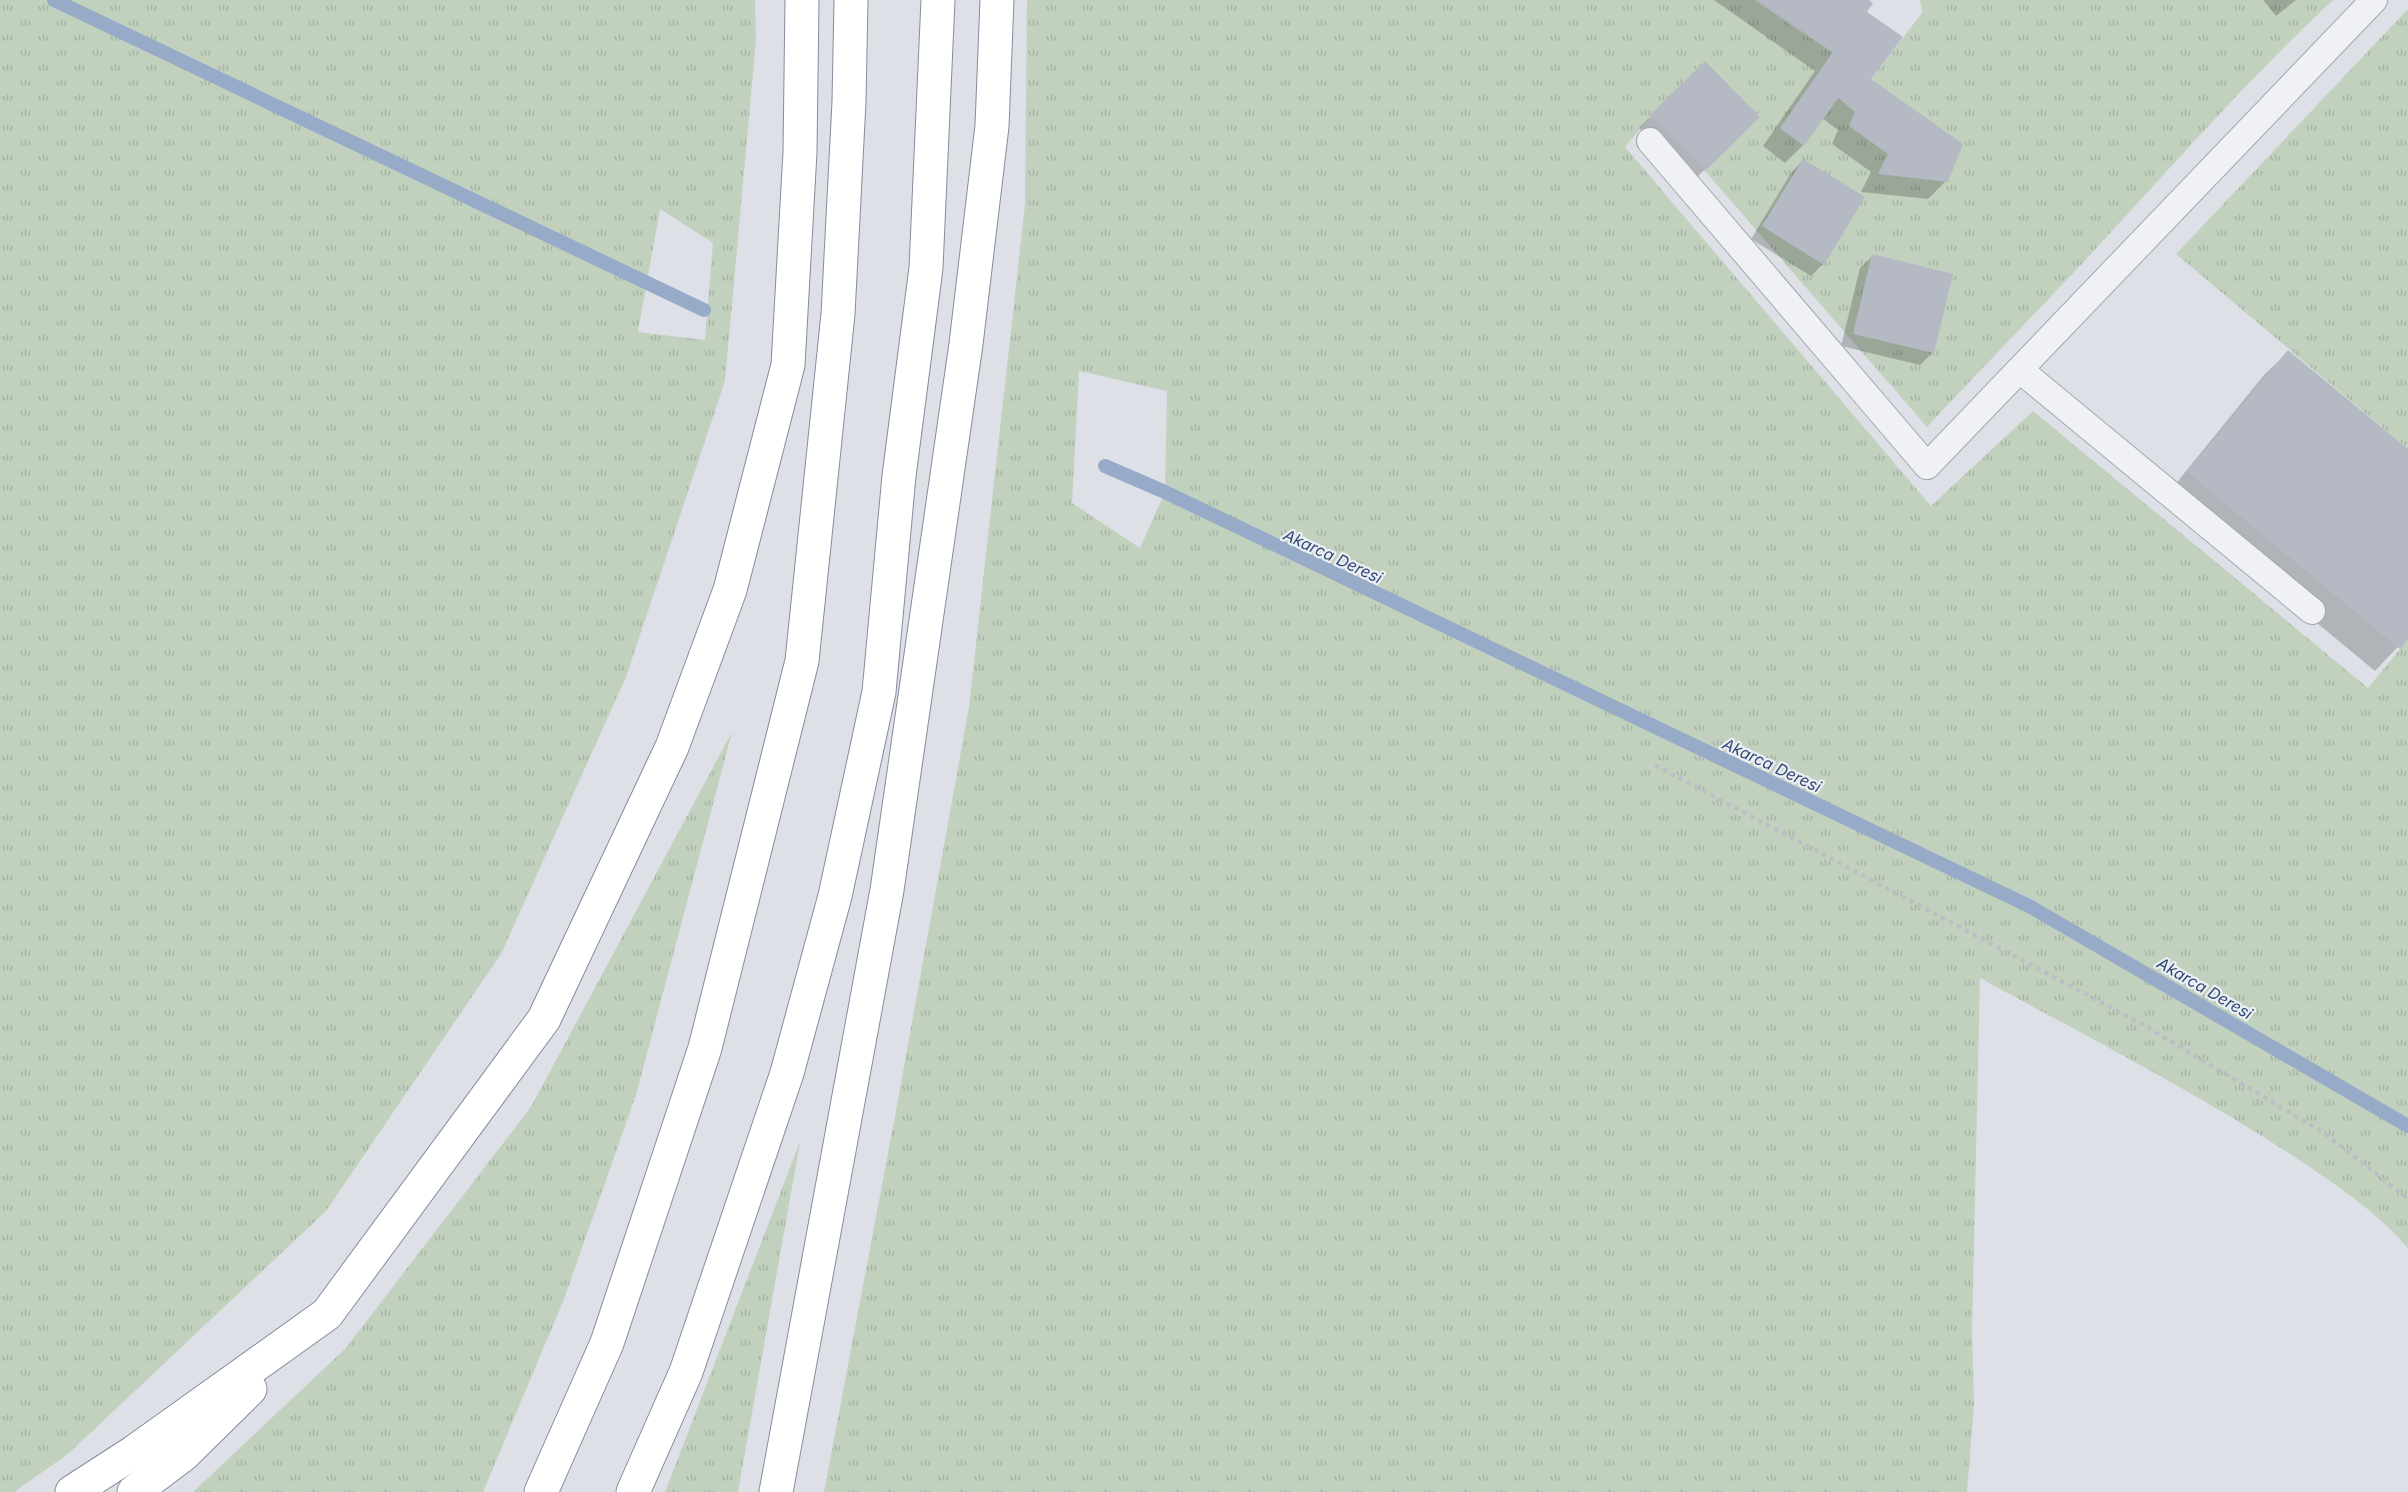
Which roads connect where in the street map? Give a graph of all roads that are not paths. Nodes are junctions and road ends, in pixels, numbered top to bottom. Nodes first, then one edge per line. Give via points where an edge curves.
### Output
1 (802, 0) edge
2 (851, 0) edge
3 (938, 0) edge
4 (997, 0) edge
5 (2374, 0) edge
6 (1650, 141) dead end
7 (2020, 370) junction
8 (2312, 611) dead end
9 (327, 1314) junction
10 (72, 1492) edge
11 (134, 1492) edge
12 (541, 1492) edge
13 (633, 1492) edge
14 (776, 1492) edge

1 - 9 highway via 800,152 788,365 730,590 672,747 544,1019
2 - 12 highway via 838,314 802,661 705,1048 607,1343
3 - 13 highway via 926,268 899,476 879,692 835,896 787,1073 686,1372
4 - 14 highway via 992,126 967,332 890,867
5 - 7 lane
6 - 7 lane via 1927,466
7 - 8 lane
9 - 10 highway via 135,1452
9 - 11 highway via 184,1454

